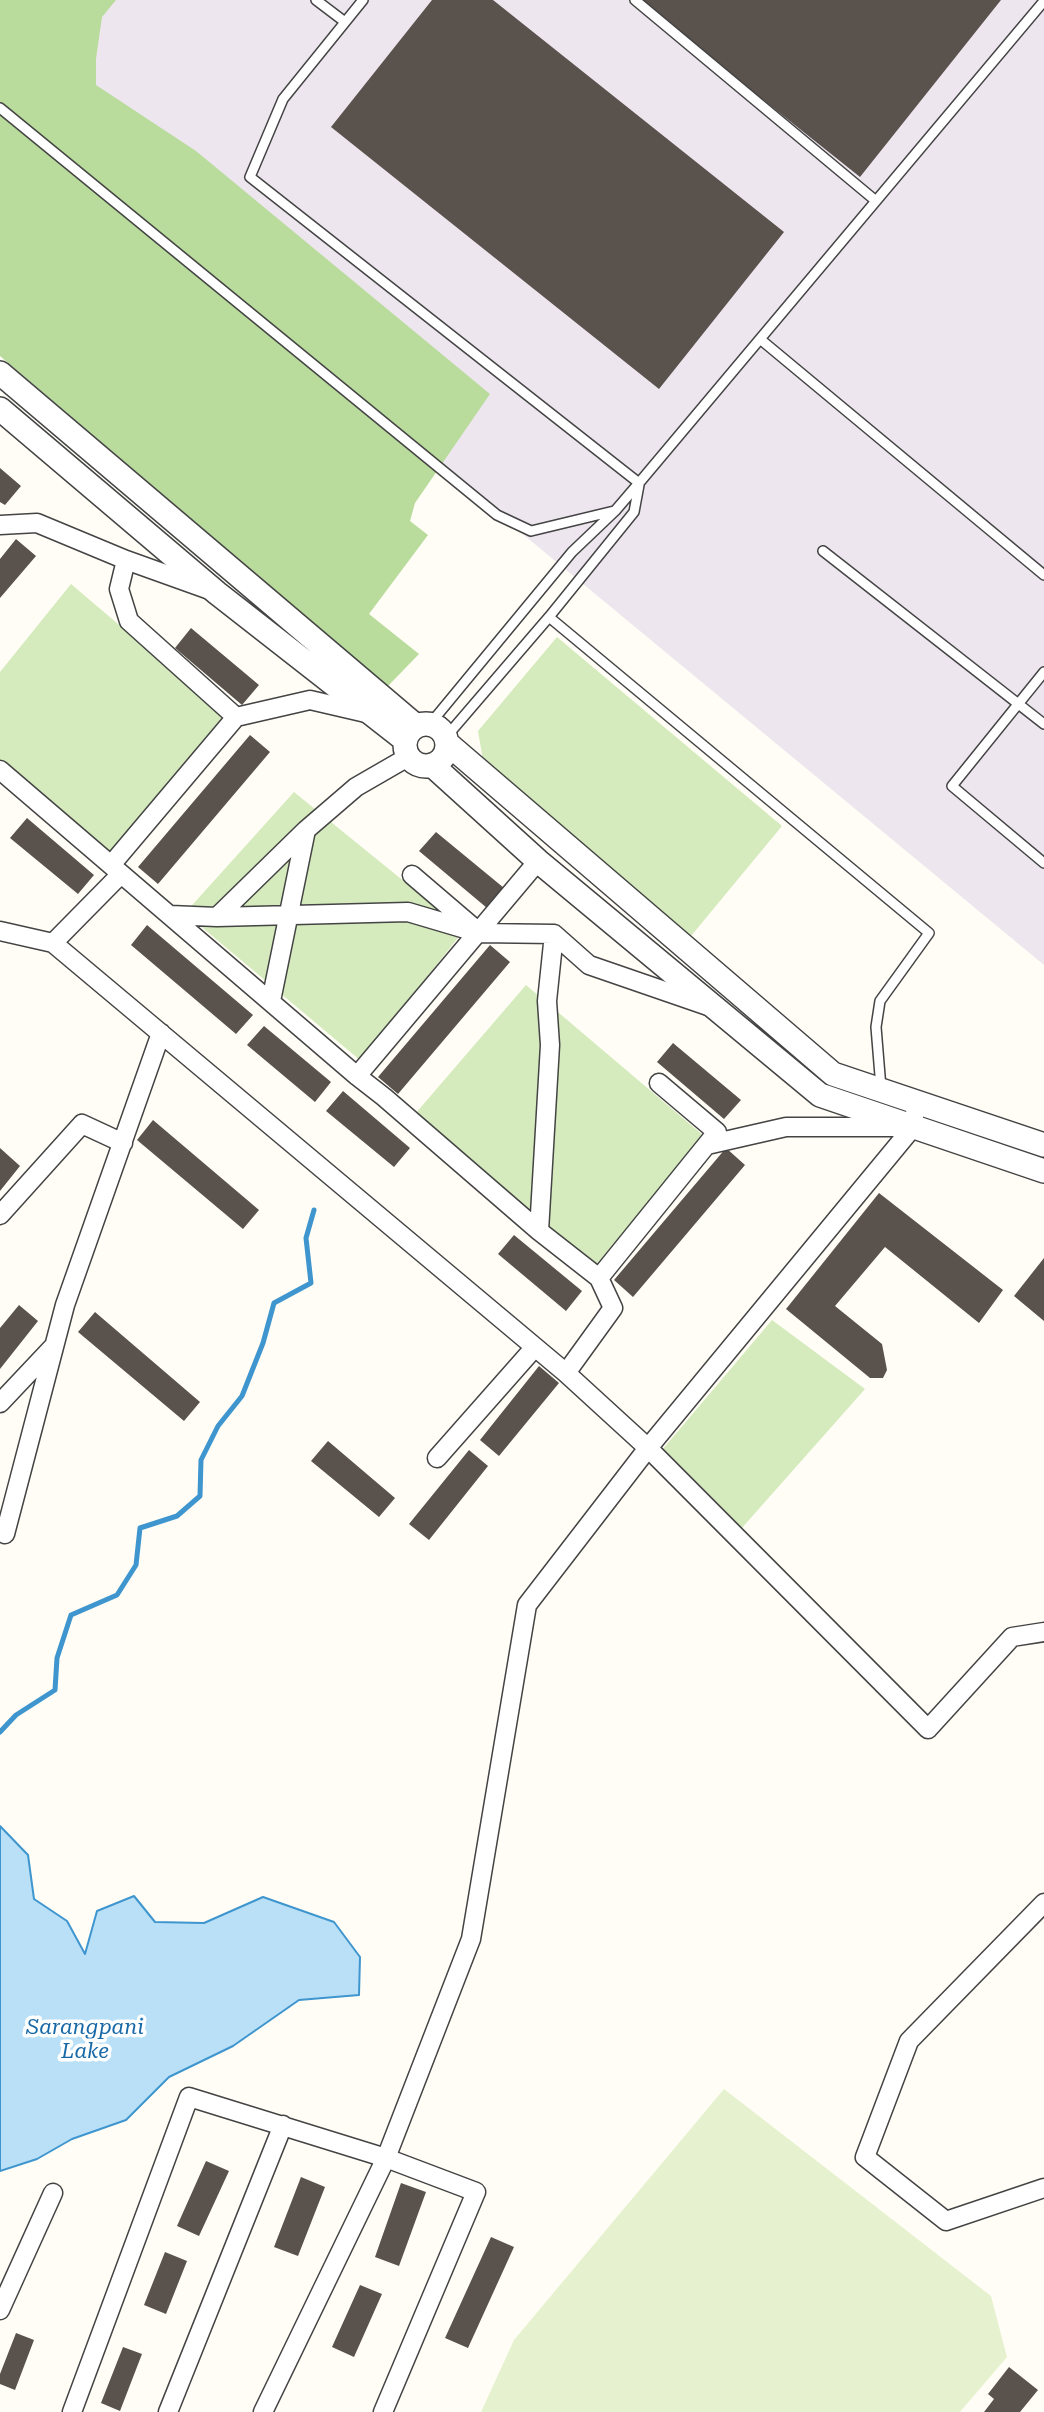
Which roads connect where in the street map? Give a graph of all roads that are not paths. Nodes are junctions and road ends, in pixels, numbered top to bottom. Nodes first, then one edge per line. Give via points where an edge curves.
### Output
1 (316, 0) edge
2 (363, 0) edge
3 (635, 0) edge
4 (1044, 1) edge
5 (345, 22) junction
6 (0, 108) edge
7 (876, 201) junction
8 (760, 339) junction
9 (0, 373) edge
10 (0, 409) edge
11 (639, 483) junction
12 (615, 511) junction
13 (0, 524) edge
14 (823, 551) dead end
15 (126, 560) junction
16 (1044, 575) edge
17 (217, 593) junction
18 (549, 617) junction
19 (1044, 672) edge
20 (1019, 703) junction
21 (373, 715) junction
22 (236, 717) junction
23 (1044, 724) edge
24 (425, 738) junction
25 (0, 770) edge
26 (306, 830) junction
27 (582, 859) junction
28 (538, 861) junction
29 (1044, 863) edge
30 (116, 869) junction
31 (412, 875) dead end
32 (563, 881) junction
33 (170, 915) junction
34 (288, 915) junction
35 (217, 917) junction
36 (0, 931) edge
37 (479, 933) junction
38 (554, 934) junction
39 (53, 943) junction
40 (271, 1001) junction
41 (719, 1010) junction
42 (162, 1033) junction
43 (357, 1076) junction
44 (660, 1083) dead end
45 (881, 1090) junction
46 (915, 1102) junction
47 (913, 1127) junction
48 (123, 1143) junction
49 (707, 1145) junction
50 (1044, 1145) edge
51 (1044, 1171) edge
52 (0, 1215) edge
53 (539, 1231) junction
54 (598, 1278) junction
55 (55, 1345) junction
56 (535, 1347) junction
57 (566, 1373) junction
58 (0, 1403) edge
59 (648, 1448) junction
60 (437, 1458) dead end
61 (5, 1534) dead end
62 (1044, 1632) edge
63 (1044, 1903) edge
64 (284, 2126) junction
65 (386, 2158) junction
66 (1044, 2188) edge
67 (52, 2193) dead end
68 (0, 2310) edge
69 (72, 2412) edge
70 (168, 2412) edge
71 (264, 2412) edge
72 (383, 2412) edge

1 - 5 lane
2 - 5 lane
3 - 7 lane
4 - 7 lane
5 - 11 lane via 284,99 250,177
6 - 12 lane via 497,515 531,531
7 - 8 lane
8 - 11 lane
8 - 16 lane
9 - 24 street
10 - 17 street
11 - 12 lane
11 - 18 lane via 635,512
12 - 24 lane via 572,552
13 - 15 street via 37,523
14 - 20 lane
15 - 17 street
15 - 22 street via 118,589 129,621
17 - 21 street
18 - 24 lane
18 - 45 lane via 929,933 880,1001 876,1027
19 - 20 lane
20 - 23 lane
20 - 29 lane via 952,786
21 - 22 street via 310,700
21 - 24 street
22 - 30 street
24 - 26 street
24 - 27 street
24 - 28 street via 444,757 432,765
25 - 30 street
26 - 34 street
26 - 35 street
27 - 32 street
27 - 45 street via 833,1074
28 - 32 street
28 - 37 street
30 - 33 street
30 - 39 street
31 - 37 street
32 - 41 street
33 - 35 street
33 - 40 street
34 - 35 street
34 - 37 street via 408,912
34 - 40 street
36 - 39 street
37 - 38 street
37 - 43 street
38 - 41 street via 589,965
38 - 53 street via 547,1002 550,1045
39 - 42 street
40 - 43 street
41 - 47 street via 820,1095
42 - 48 street
42 - 56 street
43 - 53 street
44 - 49 street via 717,1132
45 - 46 street
46 - 47 street
46 - 50 street
47 - 49 street via 786,1127
47 - 51 street
47 - 59 street
48 - 52 street via 82,1124
48 - 55 street
49 - 54 street
53 - 54 street
54 - 57 street via 612,1308
55 - 58 street
55 - 61 street
56 - 57 street
56 - 60 street
57 - 59 street
59 - 62 street via 928,1729 1012,1637
59 - 65 street via 527,1605 471,1939
63 - 66 street via 909,2041 866,2157 946,2221
64 - 65 street
64 - 69 street via 189,2096
64 - 70 street
65 - 71 street
65 - 72 street via 476,2192
67 - 68 street

